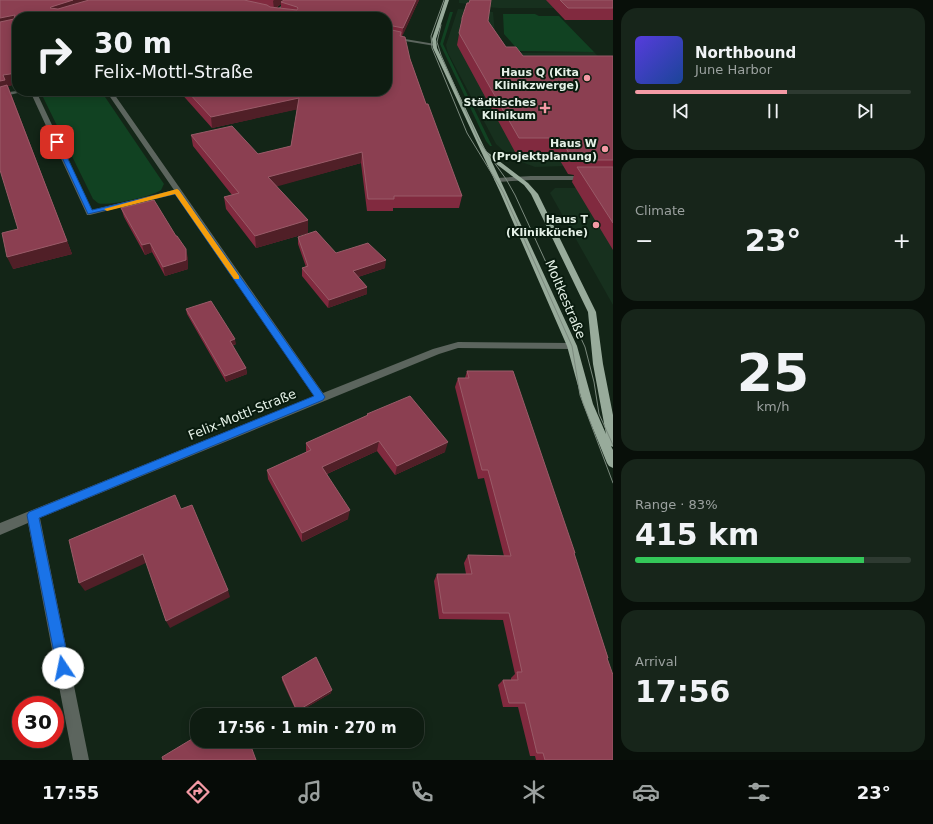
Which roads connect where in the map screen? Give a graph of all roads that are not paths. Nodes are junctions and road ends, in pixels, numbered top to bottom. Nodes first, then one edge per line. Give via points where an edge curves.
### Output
1 (290, 0) edge
2 (447, 0) edge
3 (268, 11) edge
4 (272, 12) edge
5 (276, 12) edge
6 (392, 38) edge
7 (435, 45) junction
8 (12, 93) edge
9 (0, 95) edge
10 (35, 96) edge
11 (112, 96) edge
12 (482, 151) junction
13 (518, 178) junction
14 (613, 178) edge
15 (497, 180) junction
16 (177, 191) junction
17 (572, 346) junction
18 (320, 397) junction
19 (613, 442) edge
20 (613, 463) edge
21 (33, 515) junction
22 (0, 529) edge
23 (81, 760) edge

1 - 5 street
2 - 7 main road via 434,40
3 - 4 street
6 - 7 street
7 - 12 main road, Moltkestraße
8 - 9 street
10 - 16 street via 90,213
11 - 16 street
12 - 13 main road, Moltkestraße
12 - 15 main road, Moltkestraße
13 - 14 street
13 - 15 street
13 - 19 main road, Moltkestraße via 534,194 592,312 598,364
15 - 17 main road, Moltkestraße
16 - 18 street
17 - 18 street, Felix-Mottl-Straße via 458,345 436,351
17 - 20 main road, Moltkestraße via 588,404
18 - 21 street, Felix-Mottl-Straße
21 - 22 street, Felix-Mottl-Straße
21 - 23 street

